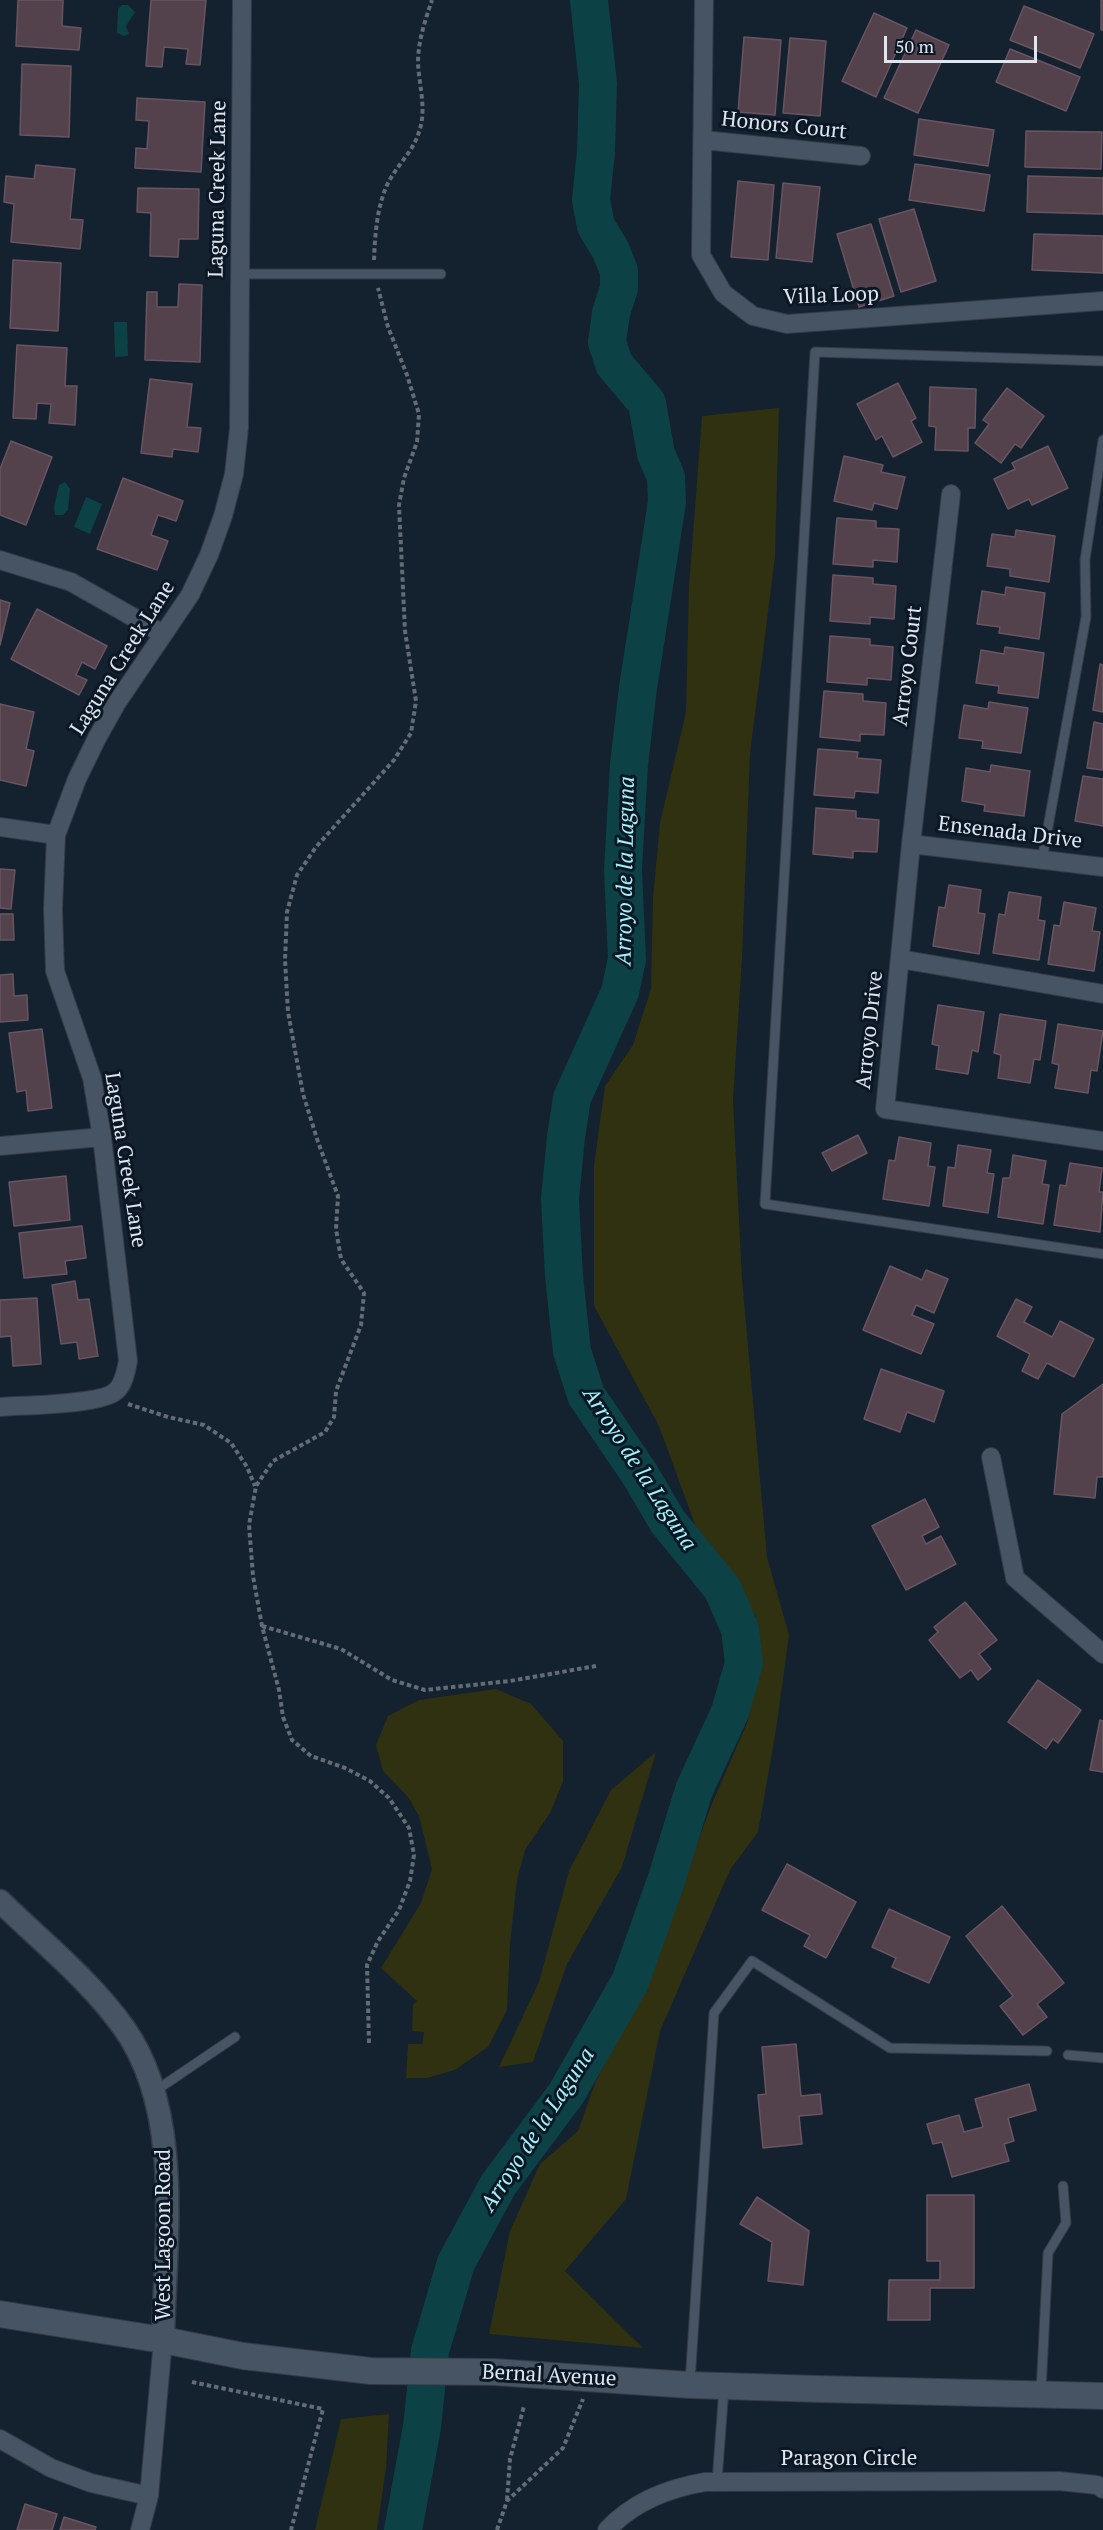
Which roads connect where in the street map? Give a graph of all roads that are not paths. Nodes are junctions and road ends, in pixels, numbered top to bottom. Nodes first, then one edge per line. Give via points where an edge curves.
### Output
1 (242, 0) edge
2 (704, 0) edge
3 (703, 140) junction
4 (861, 156) dead end
5 (239, 274) junction
6 (441, 274) dead end
7 (1103, 300) edge
8 (1103, 362) edge
9 (1103, 440) edge
10 (951, 495) dead end
11 (0, 560) edge
12 (163, 634) junction
13 (0, 827) edge
14 (56, 835) junction
15 (910, 844) junction
16 (1042, 860) junction
17 (1103, 867) edge
18 (900, 959) junction
19 (1103, 994) edge
20 (102, 1137) junction
21 (1103, 1141) edge
22 (0, 1146) edge
23 (1103, 1254) edge
24 (0, 1407) edge
25 (991, 1458) dead end
26 (1103, 1654) edge
27 (0, 1901) edge
28 (235, 2037) dead end
29 (1047, 2050) dead end
30 (1068, 2055) dead end
31 (1103, 2058) edge
32 (153, 2092) junction
33 (1063, 2186) dead end
34 (0, 2314) edge
35 (163, 2340) junction
36 (690, 2385) junction
37 (724, 2386) junction
38 (1041, 2395) junction
39 (1103, 2396) edge
40 (0, 2439) edge
41 (717, 2481) junction
42 (1103, 2489) edge
43 (149, 2496) junction
44 (140, 2530) edge
45 (607, 2530) edge

1 - 5 street, Laguna Creek Lane
2 - 3 street, Villa Loop
3 - 4 street, Honors Court
3 - 7 street, Villa Loop via 700,255 723,293 753,316 787,324
5 - 6 lane
5 - 12 street, Laguna Creek Lane via 240,428 234,474 209,555 190,594
8 - 23 lane via 815,352 765,1204
9 - 16 lane via 1085,560 1086,617
10 - 15 street, Arroyo Court
11 - 12 street via 71,582
12 - 14 street, Laguna Creek Lane via 97,738
13 - 14 street
14 - 20 street, Laguna Creek Lane via 52,909 55,971 92,1078
15 - 16 street, Ensenada Drive
15 - 18 street, Arroyo Drive
16 - 17 street, Ensenada Drive
18 - 19 street
18 - 21 street, Arroyo Drive via 885,1109
20 - 22 street
20 - 24 street, Laguna Creek Lane via 129,1361 125,1376 116,1392 91,1400
25 - 26 street via 1015,1578
27 - 32 street, West Lagoon Road via 95,1992 125,2030
28 - 32 lane
29 - 36 lane via 890,2048 752,1961 714,2013
30 - 31 lane
32 - 35 street, West Lagoon Road via 165,2145
33 - 38 lane via 1066,2223 1048,2253
34 - 35 main road, Bernal Avenue
35 - 36 main road, Bernal Avenue via 243,2356 371,2371 494,2373
35 - 43 street
36 - 37 main road, Bernal Avenue
37 - 38 main road, Bernal Avenue
37 - 41 lane
38 - 39 main road, Bernal Avenue
40 - 43 street via 51,2468 91,2483
41 - 42 street, Paragon Circle via 1059,2481
41 - 45 street, Paragon Circle via 675,2487 640,2504
43 - 44 street

